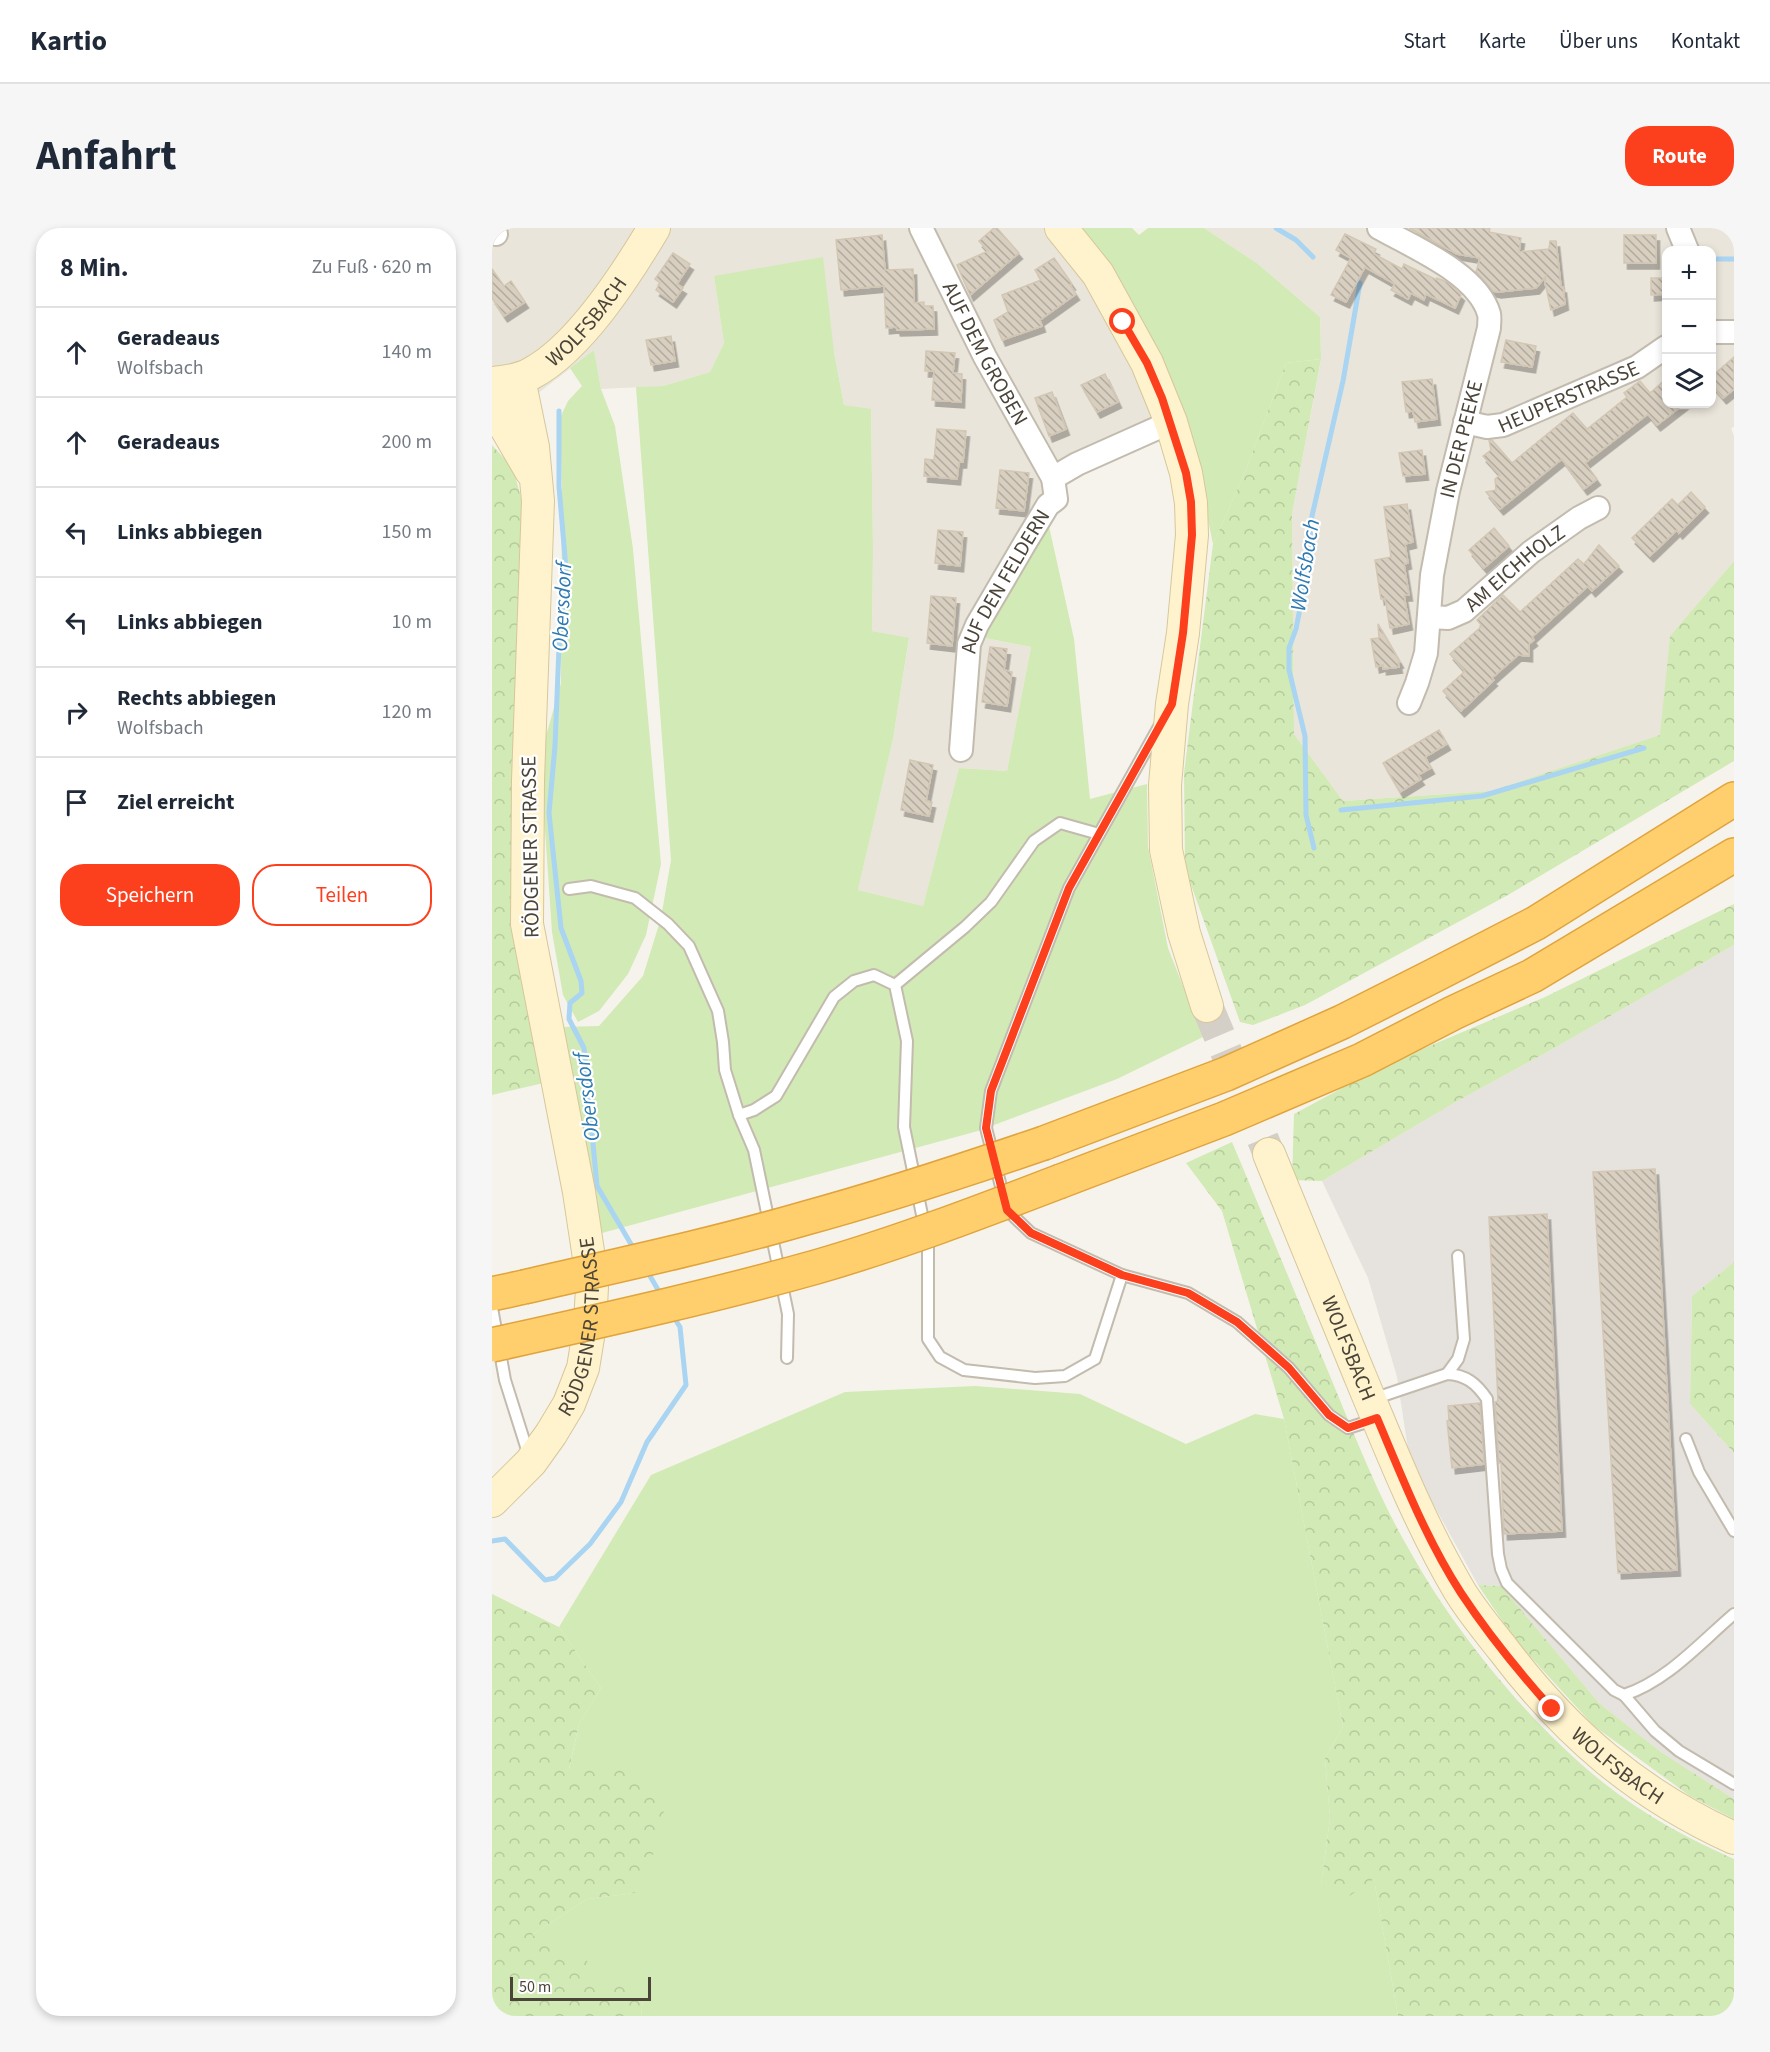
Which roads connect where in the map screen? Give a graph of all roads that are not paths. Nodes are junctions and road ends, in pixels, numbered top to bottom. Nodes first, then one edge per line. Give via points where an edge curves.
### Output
1 (654, 228) edge
2 (921, 228) edge
3 (1061, 228) edge
4 (1379, 228) edge
5 (1678, 228) edge
6 (1685, 246) edge
7 (1716, 332) edge
8 (1734, 332) edge
9 (1662, 350) edge
10 (506, 381) edge
11 (492, 404) edge
12 (1465, 422) junction
13 (1171, 423) junction
14 (1053, 478) junction
15 (536, 481) junction
16 (1598, 508) dead end
17 (1430, 617) junction
18 (1409, 703) dead end
19 (1172, 704) junction
20 (961, 750) dead end
21 (1734, 799) edge
22 (1099, 834) junction
23 (1734, 855) edge
24 (569, 889) dead end
25 (895, 984) junction
26 (1207, 1006) tunnel mouth
27 (739, 1115) junction
28 (1269, 1154) tunnel mouth
29 (1458, 1256) dead end
30 (1122, 1275) junction
31 (492, 1294) edge
32 (492, 1308) edge
33 (492, 1345) edge
34 (787, 1358) dead end
35 (1447, 1374) junction
36 (1374, 1409) junction
37 (1686, 1439) dead end
38 (531, 1462) junction
39 (492, 1501) edge
40 (1734, 1531) edge
41 (1734, 1614) edge
42 (1624, 1695) junction
43 (1734, 1784) edge
44 (1734, 1838) edge

1 - 10 main road, WOLFSBACH via 633,264 562,350 545,365
2 - 14 street, AUF DEM GROBEN via 985,357
3 - 13 main road via 1098,274 1147,363
4 - 12 street, IN DER PEEKE via 1466,279 1489,314 1490,328
5 - 6 street
7 - 8 street
9 - 12 street, HEUPERSTRASSE via 1637,367 1503,425 1487,428
10 - 15 main road, RÖDGENER STRASSE via 533,447
11 - 15 main road, RÖDGENER STRASSE
12 - 17 street, IN DER PEEKE via 1432,575
13 - 14 street
13 - 19 main road via 1186,473 1192,535
14 - 20 street, AUF DEN FELDERN via 1056,499 1048,505 1025,543 969,644
15 - 38 main road, RÖDGENER STRASSE via 526,924 579,1192 592,1287 583,1368 569,1404
16 - 17 street, AM EICHHOLZ via 1532,552 1464,611 1448,618
17 - 18 street, IN DER PEEKE via 1426,653
19 - 22 lane
19 - 26 main road via 1165,785 1166,850 1184,933
21 - 31 highway, bridge via 1536,923 1342,1022 1226,1074 1044,1143 916,1186 676,1252
22 - 25 lane via 1060,823 1034,841 991,902
22 - 30 lane via 1065,898 991,1091 986,1128 1007,1210 1031,1233
23 - 33 highway, bridge via 1532,976 1362,1060 1224,1119 934,1230 816,1267
24 - 27 lane via 591,886 635,898 689,946 718,1011 725,1070
25 - 27 lane via 874,975 854,981 834,997 776,1096
25 - 30 lane via 907,1041 904,1127 928,1244 928,1339 940,1357 964,1370 1035,1378 1065,1376 1095,1359
27 - 34 lane via 754,1150 782,1277 788,1314
28 - 36 main road, WOLFSBACH
29 - 35 lane via 1464,1339 1458,1359
30 - 36 lane via 1188,1293 1237,1322 1289,1368 1329,1415 1348,1428
32 - 38 lane via 505,1380
35 - 36 lane
35 - 42 lane via 1470,1380 1487,1399 1498,1554 1507,1583 1614,1690
36 - 44 main road, WOLFSBACH via 1407,1490 1455,1583 1521,1674 1585,1742 1626,1775 1671,1805
37 - 40 lane via 1699,1472
38 - 39 main road, RÖDGENER STRASSE
41 - 42 lane via 1663,1676
42 - 43 lane via 1678,1751

